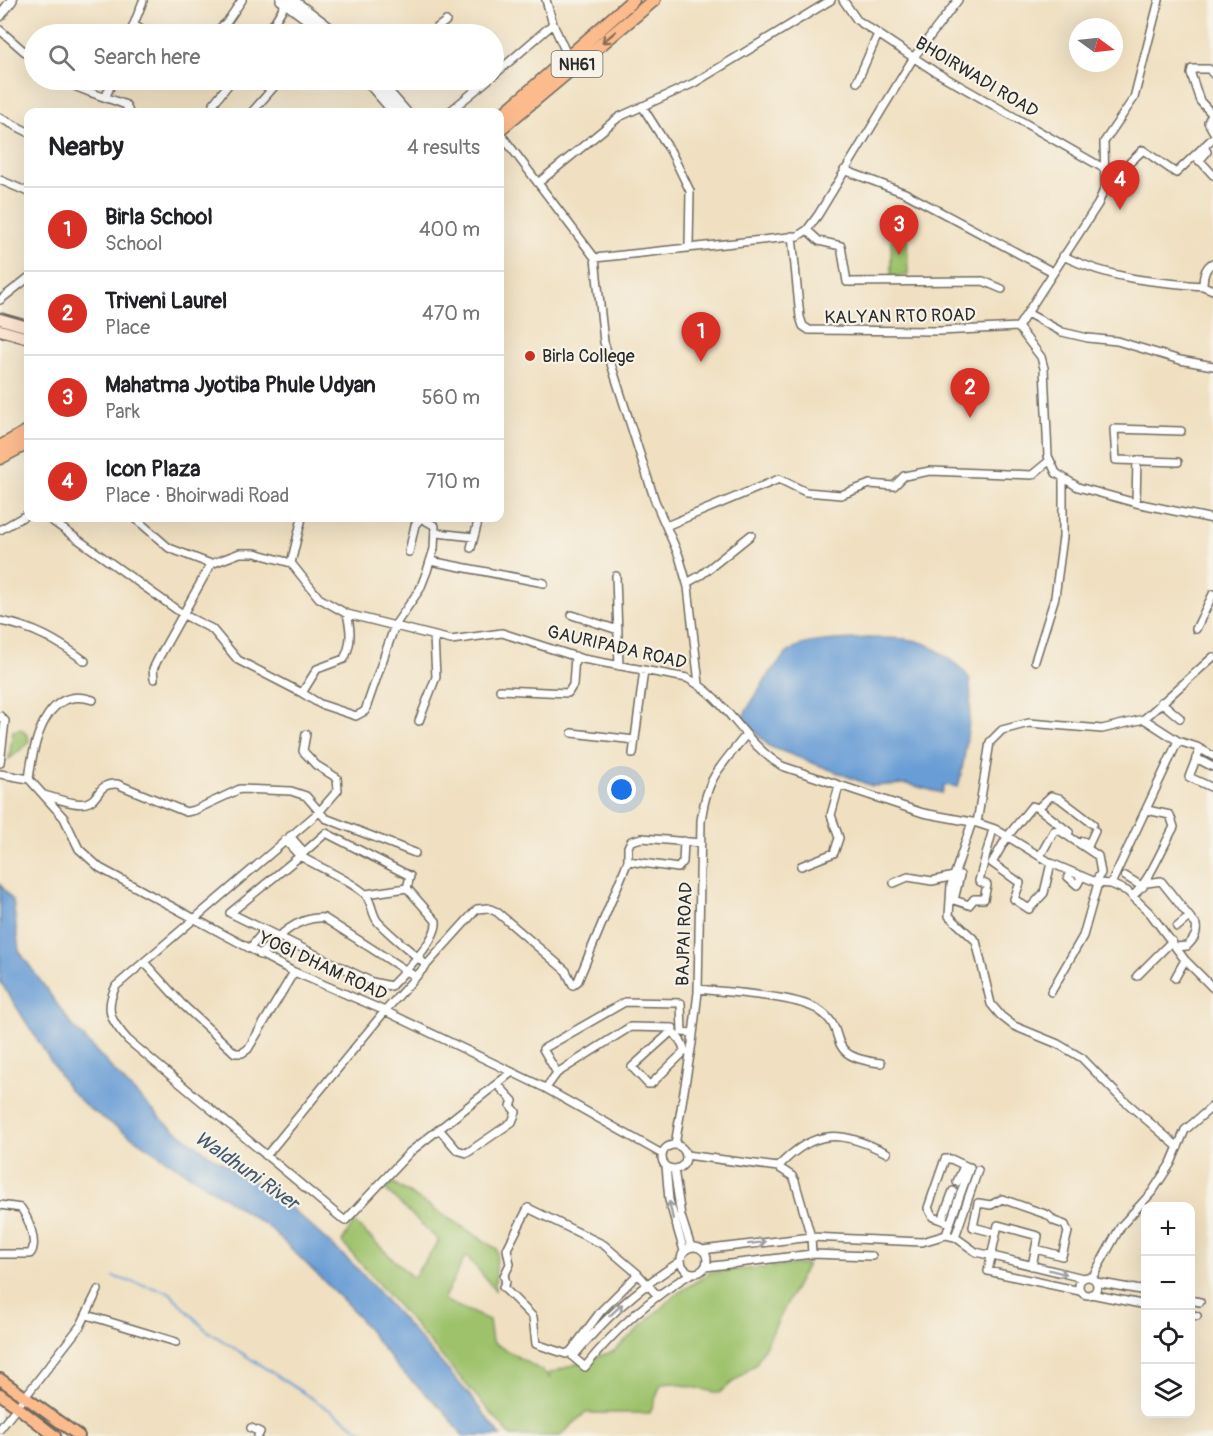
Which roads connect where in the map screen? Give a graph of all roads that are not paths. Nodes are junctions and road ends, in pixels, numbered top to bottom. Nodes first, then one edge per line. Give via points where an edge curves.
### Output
1 (12, 0) edge
2 (140, 0) edge
3 (242, 0) edge
4 (546, 0) edge
5 (654, 0) edge
6 (831, 0) edge
7 (843, 0) edge
8 (958, 0) edge
9 (1159, 0) edge
10 (287, 1) edge
11 (628, 2) edge
12 (638, 13) junction
13 (0, 16) edge
14 (446, 21) dead end
15 (134, 24) edge
16 (224, 24) edge
17 (273, 24) edge
18 (315, 24) edge
19 (442, 24) edge
20 (553, 24) junction
21 (0, 30) edge
22 (878, 34) junction
23 (24, 51) edge
24 (568, 57) junction
25 (914, 57) junction
26 (504, 66) edge
27 (1213, 74) edge
28 (857, 82) dead end
29 (83, 90) edge
30 (108, 90) edge
31 (224, 90) edge
32 (271, 90) edge
33 (378, 90) edge
34 (382, 90) edge
35 (476, 90) edge
36 (106, 96) junction
37 (213, 104) dead end
38 (642, 106) junction
39 (127, 108) edge
40 (255, 108) edge
41 (391, 108) edge
42 (402, 108) edge
43 (454, 108) edge
44 (504, 113) edge
45 (1212, 114) edge
46 (0, 118) edge
47 (504, 128) edge
48 (24, 130) edge
49 (1213, 131) edge
50 (504, 136) edge
51 (1213, 138) edge
52 (1197, 158) junction
53 (1105, 169) junction
54 (844, 170) junction
55 (1213, 175) edge
56 (0, 180) edge
57 (538, 183) junction
58 (1105, 187) junction
59 (24, 190) edge
60 (807, 230) junction
61 (792, 236) junction
62 (689, 246) junction
63 (1063, 256) junction
64 (596, 258) junction
65 (1213, 263) edge
66 (1053, 272) junction
67 (24, 281) edge
68 (1203, 286) junction
69 (1002, 289) dead end
70 (1213, 290) edge
71 (0, 300) edge
72 (1027, 313) junction
73 (0, 319) edge
74 (24, 326) edge
75 (1018, 327) junction
76 (0, 330) edge
77 (24, 337) edge
78 (1213, 366) edge
79 (1181, 431) dead end
80 (24, 438) edge
81 (24, 439) edge
82 (0, 447) edge
83 (0, 458) edge
84 (1137, 460) junction
85 (1049, 461) junction
86 (1178, 462) dead end
87 (1063, 479) junction
88 (1136, 503) junction
89 (24, 516) edge
90 (1213, 519) edge
91 (54, 522) edge
92 (140, 522) edge
93 (301, 522) edge
94 (418, 522) edge
95 (428, 522) edge
96 (478, 522) edge
97 (666, 526) junction
98 (0, 530) edge
99 (436, 532) junction
100 (751, 535) dead end
101 (474, 537) junction
102 (471, 548) dead end
103 (409, 552) dead end
104 (430, 561) junction
105 (291, 563) junction
106 (211, 564) junction
107 (616, 576) dead end
108 (544, 583) dead end
109 (687, 583) junction
110 (1213, 594) edge
111 (347, 614) junction
112 (184, 615) junction
113 (572, 615) dead end
114 (0, 621) edge
115 (395, 625) junction
116 (1196, 629) dead end
117 (618, 630) junction
118 (434, 637) junction
119 (575, 656) junction
120 (1213, 657) edge
121 (85, 661) dead end
122 (1035, 661) dead end
123 (619, 666) junction
124 (644, 670) junction
125 (154, 680) dead end
126 (699, 684) junction
127 (500, 690) dead end
128 (302, 693) junction
129 (93, 700) dead end
130 (1161, 702) junction
131 (0, 716) edge
132 (1144, 718) junction
133 (1180, 718) dead end
134 (419, 721) dead end
135 (572, 732) dead end
136 (306, 734) dead end
137 (745, 736) junction
138 (635, 740) junction
139 (1178, 741) junction
140 (1200, 749) junction
141 (633, 754) dead end
142 (1213, 756) edge
143 (1196, 758) junction
144 (0, 763) edge
145 (1213, 766) edge
146 (0, 774) edge
147 (29, 779) junction
148 (839, 786) junction
149 (1213, 788) edge
150 (44, 795) junction
151 (1038, 808) junction
152 (1148, 810) junction
153 (319, 812) junction
154 (975, 822) junction
155 (993, 829) junction
156 (1007, 837) junction
157 (288, 838) junction
158 (684, 841) junction
159 (701, 843) junction
160 (302, 854) junction
161 (415, 854) dead end
162 (1040, 856) junction
163 (628, 861) junction
164 (1052, 863) junction
165 (801, 866) dead end
166 (957, 875) junction
167 (1125, 876) dead end
168 (894, 883) dead end
169 (1097, 883) junction
170 (1111, 884) junction
171 (1145, 885) junction
172 (407, 888) junction
173 (366, 894) junction
174 (1133, 896) junction
175 (1189, 917) junction
176 (194, 918) junction
177 (1177, 927) dead end
178 (265, 930) junction
179 (278, 936) junction
180 (1174, 944) junction
181 (250, 948) junction
182 (260, 955) junction
183 (417, 957) junction
184 (1182, 960) junction
185 (144, 962) junction
186 (426, 965) junction
187 (406, 970) junction
188 (294, 972) junction
189 (1137, 976) dead end
190 (416, 977) junction
191 (1175, 978) dead end
192 (1213, 988) edge
193 (698, 989) junction
194 (1051, 992) dead end
195 (385, 1011) junction
196 (682, 1029) junction
197 (671, 1030) junction
198 (693, 1033) junction
199 (881, 1063) dead end
200 (512, 1072) junction
201 (557, 1073) junction
202 (497, 1084) junction
203 (546, 1088) junction
204 (1213, 1106) edge
205 (439, 1129) junction
206 (675, 1145) junction
207 (1178, 1147) junction
208 (887, 1153) dead end
209 (662, 1154) junction
210 (686, 1155) junction
211 (266, 1156) junction
212 (778, 1167) junction
213 (968, 1167) junction
214 (670, 1168) junction
215 (978, 1170) dead end
216 (957, 1182) dead end
217 (953, 1191) dead end
218 (958, 1202) junction
219 (0, 1205) edge
220 (966, 1205) junction
221 (942, 1220) junction
222 (950, 1223) junction
223 (996, 1233) junction
224 (946, 1235) junction
225 (811, 1237) junction
226 (955, 1237) junction
227 (687, 1249) junction
228 (1035, 1249) junction
229 (702, 1250) junction
230 (0, 1254) edge
231 (812, 1254) junction
232 (991, 1255) junction
233 (872, 1256) dead end
234 (681, 1262) junction
235 (1032, 1266) junction
236 (705, 1267) junction
237 (692, 1273) junction
238 (638, 1274) junction
239 (1090, 1280) junction
240 (648, 1283) junction
241 (98, 1290) dead end
242 (1080, 1291) junction
243 (1141, 1291) edge
244 (1091, 1294) junction
245 (657, 1295) junction
246 (1195, 1301) edge
247 (1200, 1302) dead end
248 (1141, 1304) edge
249 (87, 1315) junction
250 (176, 1342) dead end
251 (0, 1379) edge
252 (0, 1394) edge
253 (24, 1395) junction
254 (16, 1406) junction
255 (250, 1428) dead end
256 (0, 1429) edge
257 (1, 1436) edge
258 (55, 1436) edge
259 (79, 1436) edge
260 (258, 1436) edge

1 - 13 street
2 - 15 street
3 - 16 street
4 - 20 street
5 - 12 highway, NH61
6 - 38 street via 694,83
7 - 22 street, BHOIRWADI ROAD via 857,20
8 - 25 street
9 - 53 street via 1134,98 1104,142
10 - 17 street
10 - 18 street
11 - 12 street
11 - 24 highway, NH61
12 -> 47 highway, NH61
14 - 19 street
20 - 24 street
20 - 26 street
21 - 23 street
22 - 25 street, BHOIRWADI ROAD
22 - 28 street
24 - 44 highway, NH61
25 - 53 street, BHOIRWADI ROAD
25 - 54 street
27 - 45 street via 1203,68 1192,69 1191,74 1200,101
29 - 36 street
30 - 36 street
31 - 37 street
32 - 40 street
33 - 41 street
34 - 42 street
35 - 43 street
36 - 39 street
38 - 57 street via 619,117
38 - 62 street via 672,152 690,191
45 - 49 street via 1208,122
46 - 48 street
50 - 57 street
51 - 52 street
52 - 55 street
52 - 58 street via 1176,173 1143,150
53 - 58 street
54 - 60 street
54 - 66 street via 905,193
56 - 59 street
57 - 64 street
58 - 63 street
60 - 61 street
60 - 69 street via 819,241 841,246 847,282 983,281
61 - 62 street
61 - 75 street, KALYAN RTO ROAD via 800,317 809,330
62 - 64 street
63 - 66 street
63 - 68 street via 1119,277
64 - 97 street via 604,342
65 - 68 street via 1203,277
66 - 72 street
67 - 71 street
68 - 70 street
72 - 75 street
72 - 78 street via 1062,332 1117,340 1188,363
73 - 74 main road
75 - 85 street via 1041,357 1044,368
76 - 77 main road
79 - 84 street via 1114,429 1116,459
80 - 82 highway
81 - 83 highway
84 - 86 street
84 - 88 street
85 - 87 street
85 - 97 street via 1032,475 930,471 904,476 894,486 870,484 841,495 806,492 779,479
87 - 88 street
87 - 122 street via 1063,537 1055,597
88 - 90 street
89 - 98 street
91 - 112 street
92 - 106 street via 169,548
93 - 105 street
94 - 103 street
95 - 99 street
96 - 101 street
97 - 109 street
99 - 101 street
99 - 104 street
100 - 109 street
101 - 102 street
104 - 108 street
104 - 115 street via 420,589
105 - 106 street via 240,553
105 - 111 street, GAURIPADA ROAD via 319,598
106 - 112 street
107 - 117 street
109 - 126 street
110 - 116 street
111 - 115 street, GAURIPADA ROAD
111 - 128 street via 351,628 344,659 317,669
112 - 125 street via 153,669
112 - 128 street via 212,629 238,660
113 - 117 street
114 - 121 street via 55,639
115 - 118 street, GAURIPADA ROAD
115 - 128 street via 369,705 361,715 343,712
117 - 123 street
118 - 119 street, GAURIPADA ROAD via 463,639 502,633
118 - 134 street via 435,677
119 - 123 street, GAURIPADA ROAD
119 - 127 street via 573,685 568,693
120 - 130 street
123 - 124 street, GAURIPADA ROAD
124 - 126 street, GAURIPADA ROAD
124 - 138 street
126 - 137 street, GAURIPADA ROAD via 732,715
129 - 147 street via 78,695 54,709 34,740
130 - 132 street
130 - 133 street
131 - 144 street via 5,721
132 - 139 street
132 - 154 street via 1102,729 1029,723 1002,730 990,742
135 - 138 street
136 - 153 street via 303,751 339,783 338,790
137 - 148 street, GAURIPADA ROAD via 766,757 782,766
137 - 159 street, BAJPAI ROAD via 711,778 704,798
138 - 141 street
139 - 140 street
139 - 152 street
140 - 142 street
140 - 143 street
143 - 145 street
143 - 149 street via 1189,777
146 - 147 street
147 - 150 street, YOGI DHAM ROAD
148 - 154 street, GAURIPADA ROAD via 923,813
148 - 165 street via 831,815 838,845 834,853
150 - 153 street via 84,804 108,784 117,784 186,812 240,789 258,788 306,796
150 - 176 street, YOGI DHAM ROAD via 64,818 79,849 100,868
151 - 151 street via 1046,799 1059,798 1094,828 1094,837 1087,844
151 - 156 street via 1032,806
152 - 170 street
152 - 171 street via 1170,815 1174,824
153 - 157 street
153 - 161 street via 325,818
154 - 155 street, GAURIPADA ROAD
154 - 166 street
155 - 156 street, GAURIPADA ROAD
155 - 166 street via 979,881 987,885 984,899 974,899 969,905 954,900
156 - 162 street, GAURIPADA ROAD
156 - 164 street via 993,866 1020,883 1014,899 1029,909 1044,893
157 - 160 street
157 - 176 street
158 - 159 street
158 - 163 street via 631,841
158 - 163 street via 683,862 678,868
159 - 193 street, BAJPAI ROAD
160 - 172 street via 326,833 410,876
160 - 173 street
160 - 178 street via 230,913
162 - 164 street, GAURIPADA ROAD
162 - 169 street via 1054,831 1059,830 1098,856 1101,873
163 - 186 street via 573,985 566,971 488,908 469,915
164 - 169 street, GAURIPADA ROAD
166 - 168 street via 932,881 908,878
166 - 207 street via 948,905 949,916 976,941 991,1004 1014,1026 1082,1058
167 - 171 street
169 - 170 street, GAURIPADA ROAD
169 - 194 street via 1083,936
170 - 174 street, GAURIPADA ROAD
171 - 174 street
171 - 175 street via 1161,881
172 - 173 street
172 - 183 street via 436,921 437,928
173 - 183 street via 376,921
174 - 180 street, GAURIPADA ROAD
175 - 177 street
175 - 180 street via 1196,925 1196,935 1187,946
176 - 181 street, YOGI DHAM ROAD
176 - 185 street
178 - 179 street
178 - 181 street
179 - 182 street
179 - 187 street via 382,986 391,986
179 - 187 street via 312,917 324,918
180 - 184 street, GAURIPADA ROAD
180 - 189 street
181 - 182 street, YOGI DHAM ROAD
182 - 188 street, YOGI DHAM ROAD
183 - 186 street
183 - 187 street
184 - 191 street
184 - 192 street, GAURIPADA ROAD
185 - 188 street via 235,1053 248,1049
185 - 211 street via 116,986 111,996 108,1008 114,1025
186 - 190 street
187 - 190 street
188 - 195 street, YOGI DHAM ROAD
190 - 195 street
193 - 198 street, BAJPAI ROAD
193 - 199 street via 801,1002 829,1018 844,1051 856,1060
195 - 200 street, YOGI DHAM ROAD
195 - 211 street
196 - 197 street
196 - 198 street
196 - 201 street via 681,1004 625,1002 545,1046 543,1051
197 - 197 street via 684,1046 684,1052 648,1083 632,1067
197 - 201 street via 630,1027
198 - 206 street, BAJPAI ROAD
200 - 202 street
200 - 203 street, YOGI DHAM ROAD
201 - 203 street
202 - 205 street
202 - 205 street via 513,1101 516,1113 512,1122 467,1153 457,1150
203 - 209 street, YOGI DHAM ROAD
204 - 207 street via 1185,1130
205 - 211 street via 410,1152 345,1221
206 - 209 street
206 - 210 street
207 - 239 street via 1152,1192 1121,1226
208 - 212 street via 861,1140 830,1136 793,1152
209 - 214 street
210 - 212 street
210 - 214 street via 682,1166
212 - 225 street via 795,1181
213 - 216 street
213 - 218 street
213 - 221 street via 945,1160 928,1208 933,1217
214 - 227 street via 671,1209
215 - 220 street
217 - 221 street
218 - 220 street
218 - 222 street
219 - 230 street via 21,1208 33,1245 30,1254
220 - 226 street
221 - 222 street
222 - 224 street
223 - 228 street via 1001,1225 1036,1234
223 - 228 street via 973,1227 978,1203 991,1205 1002,1199 1031,1207 1065,1225 1068,1232 1062,1256
223 - 232 street
224 - 225 street via 922,1242
224 - 226 street
229 -> 225 street
225 - 231 street
226 - 232 street via 966,1247
227 - 229 street
227 - 234 street
228 - 235 street
229 - 236 street via 707,1259
231 - 233 street
231 - 236 street
232 - 235 street
232 - 242 street via 988,1271
234 - 237 street
234 - 240 street
235 -> 239 street
236 - 237 street
237 - 245 street
238 - 238 street via 566,1354 536,1344 533,1317 503,1287 510,1264 507,1249 528,1208 604,1245
238 - 240 street
239 - 242 street via 1080,1282
239 - 243 street
239 - 244 street via 1095,1290
240 - 245 street
245 -> 240 street via 623,1323 585,1367 573,1357 612,1312
241 - 249 street
242 - 244 street
244 - 248 street
246 - 247 street
249 - 250 street
249 - 253 street
251 - 253 main road
252 - 254 main road
253 - 254 street
253 - 259 main road
254 - 256 street
254 - 258 main road
255 - 260 street via 260,1432
256 - 257 street

